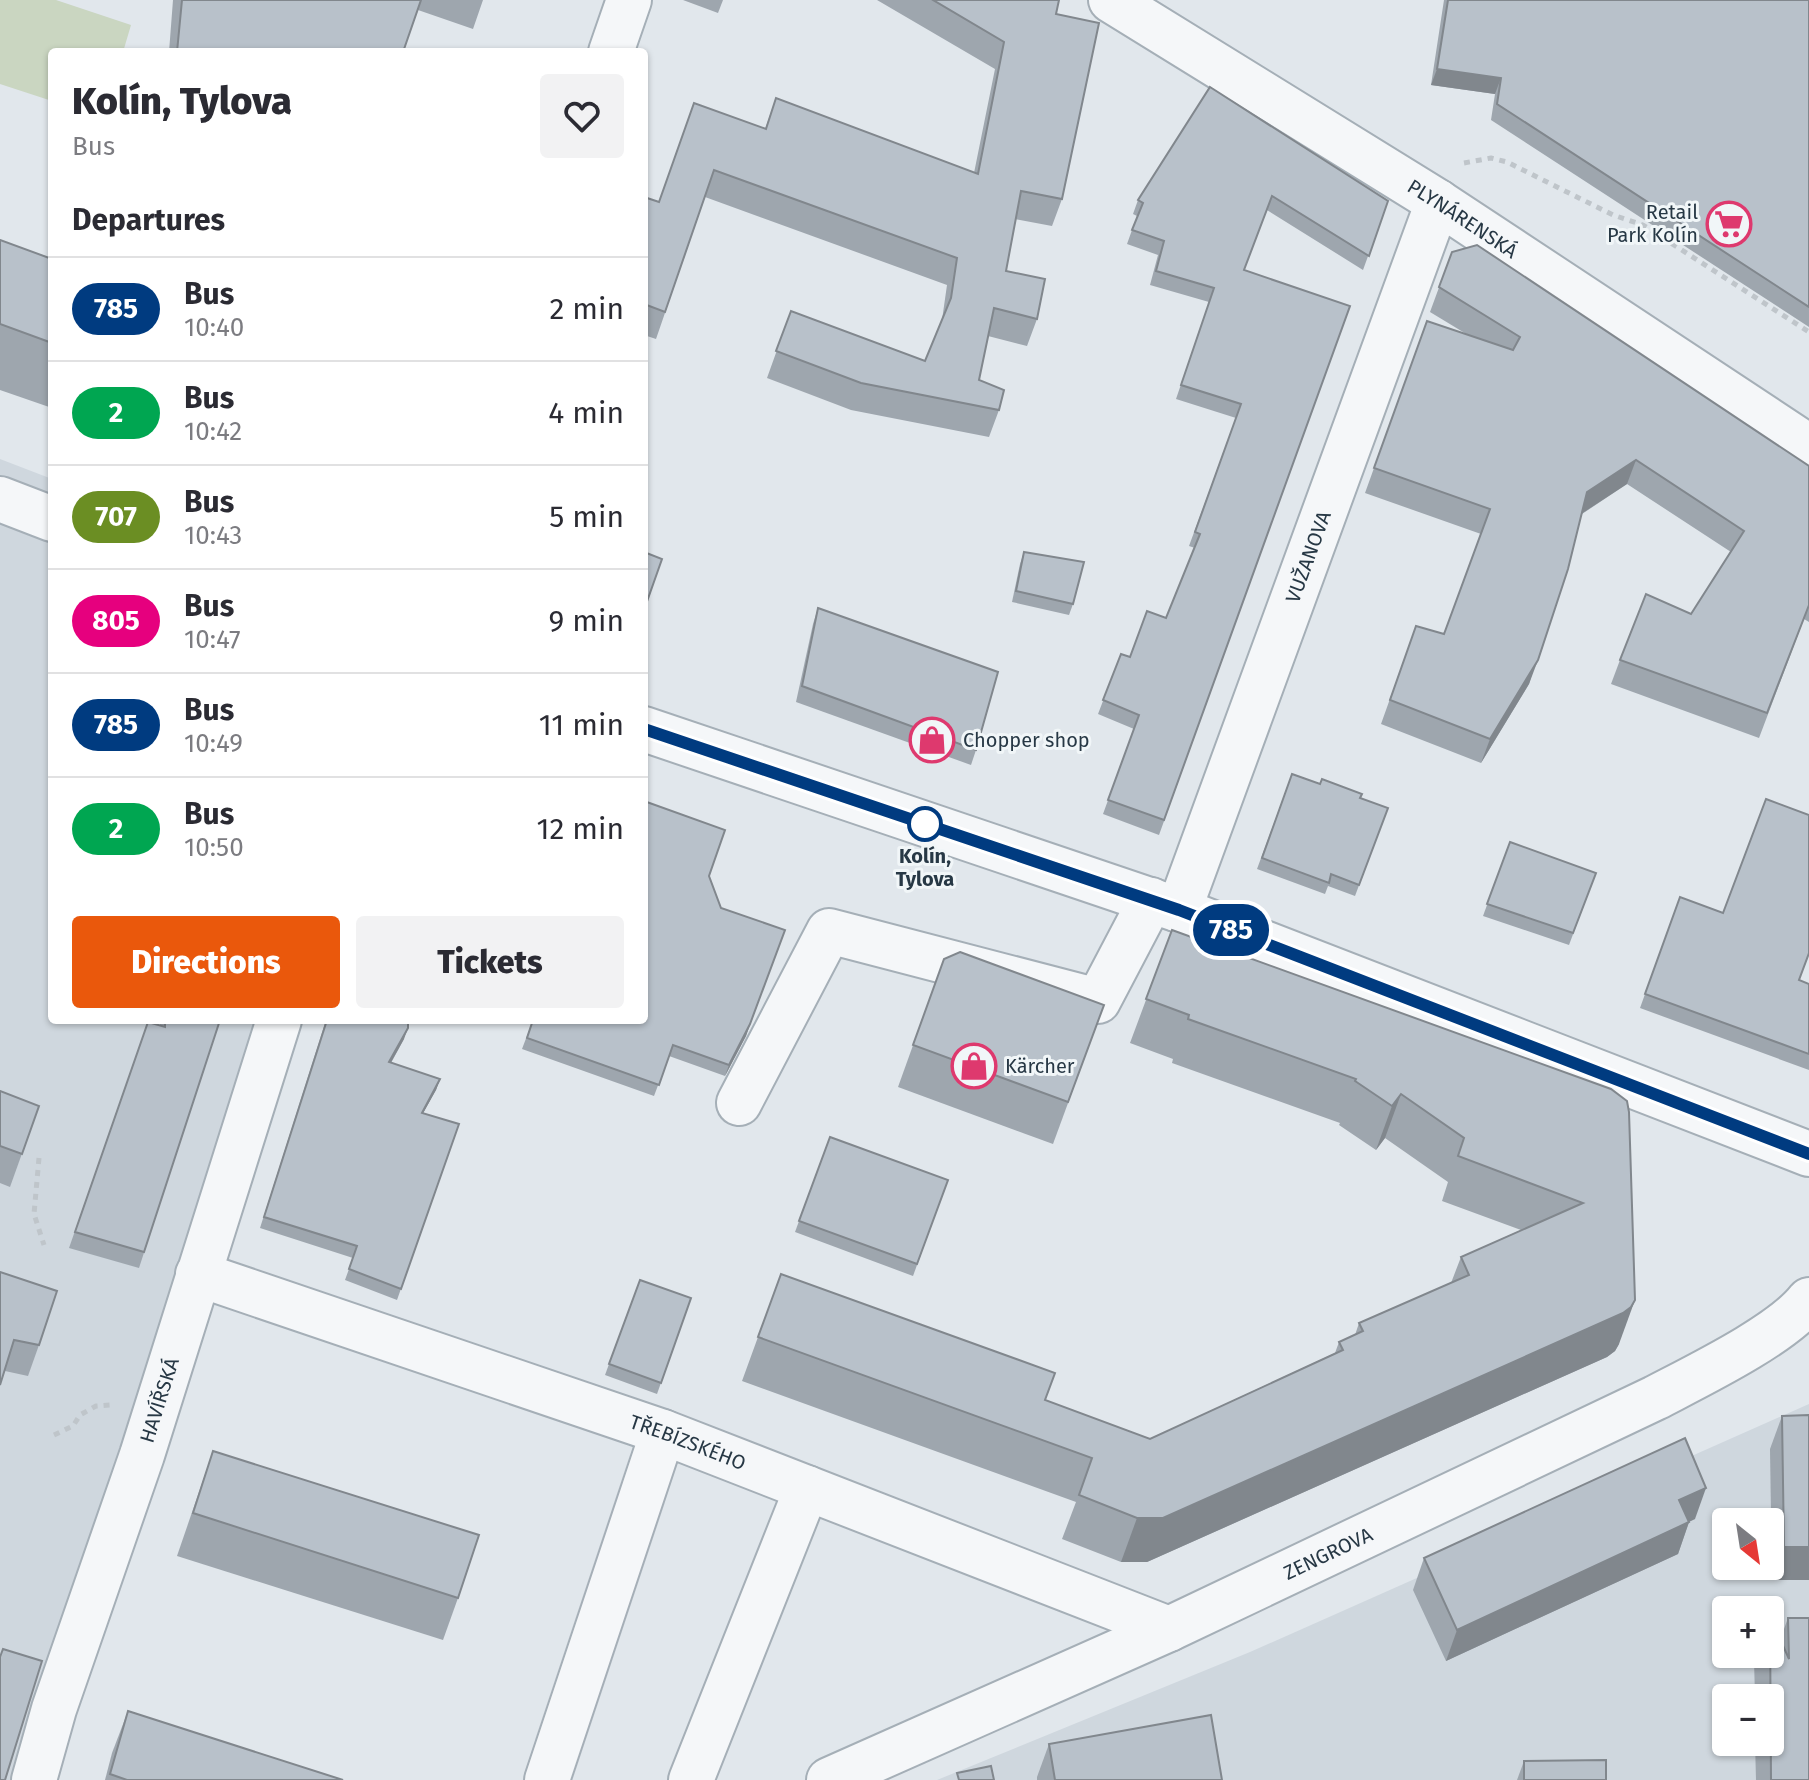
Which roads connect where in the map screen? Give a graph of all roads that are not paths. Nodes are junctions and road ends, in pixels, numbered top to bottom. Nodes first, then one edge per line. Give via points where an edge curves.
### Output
1 (629, 0) edge
2 (1111, 0) edge
3 (612, 48) edge
4 (1438, 202) junction
5 (1809, 447) edge
6 (0, 499) edge
7 (48, 517) edge
8 (648, 730) edge
9 (1165, 905) junction
10 (278, 1024) edge
11 (739, 1103) dead end
12 (1809, 1154) edge
13 (198, 1274) junction
14 (1809, 1300) edge
15 (663, 1432) junction
16 (807, 1488) junction
17 (1169, 1629) junction
18 (34, 1780) edge
19 (547, 1780) edge
20 (691, 1780) edge
21 (829, 1780) edge

1 - 3 street
2 - 4 street, PLYNÁRENSKÁ
4 - 5 street, PLYNÁRENSKÁ
4 - 9 street, VUŽANOVA
6 - 7 street
8 - 9 street
9 - 11 street, VUŽANOVA via 1098,1001 829,931
9 - 12 street
10 - 13 street, HAVÍŘSKÁ
13 - 15 street, TŘEBÍZSKÉHO
13 - 18 street, HAVÍŘSKÁ
14 - 17 street, ZENGROVA via 1770,1333 1700,1375
15 - 16 street, TŘEBÍZSKÉHO
15 - 19 street
16 - 17 street, TŘEBÍZSKÉHO
16 - 20 street
17 - 21 street, ZENGROVA

